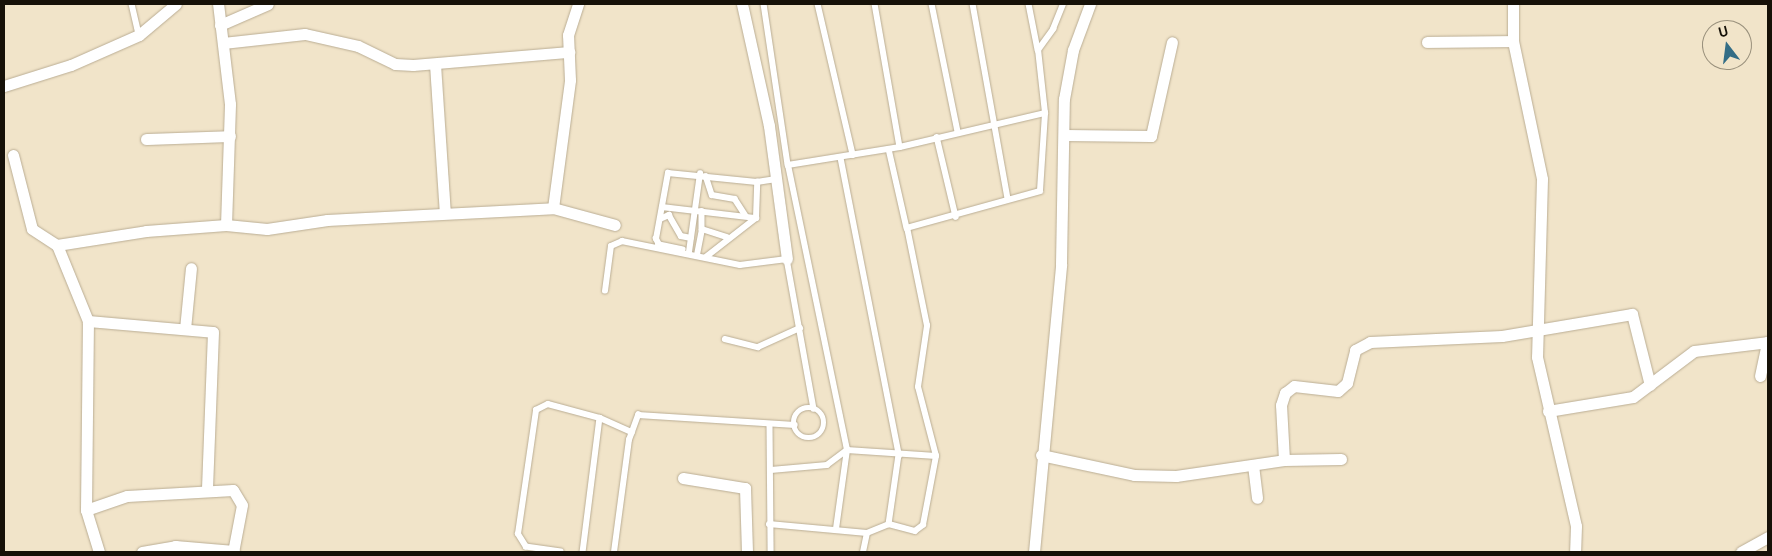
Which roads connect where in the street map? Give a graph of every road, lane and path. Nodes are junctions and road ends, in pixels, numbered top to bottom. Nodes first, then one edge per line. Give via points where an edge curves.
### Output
1 (132, 4) edge
2 (176, 4) edge
3 (218, 4) edge
4 (268, 4) edge
5 (578, 4) edge
6 (742, 4) edge
7 (764, 4) edge
8 (818, 4) edge
9 (875, 4) edge
10 (932, 4) edge
11 (973, 4) edge
12 (1029, 4) edge
13 (1062, 4) edge
14 (1090, 4) edge
15 (1512, 4) edge
16 (220, 25) junction
17 (139, 35) junction
18 (1513, 41) junction
19 (1172, 42) dead end
20 (1427, 42) dead end
21 (223, 43) junction
22 (1038, 50) junction
23 (568, 52) junction
24 (434, 64) junction
25 (4, 86) edge
26 (1045, 113) junction
27 (996, 125) junction
28 (958, 132) junction
29 (1065, 135) junction
30 (230, 136) junction
31 (937, 137) junction
32 (146, 138) dead end
33 (900, 147) junction
34 (889, 149) junction
35 (14, 155) dead end
36 (853, 155) junction
37 (841, 158) junction
38 (788, 166) junction
39 (703, 175) junction
40 (776, 179) junction
41 (757, 182) junction
42 (1008, 199) junction
43 (662, 207) junction
44 (553, 208) junction
45 (695, 209) junction
46 (702, 211) junction
47 (445, 213) junction
48 (746, 216) junction
49 (956, 217) junction
50 (756, 218) junction
51 (660, 219) junction
52 (226, 225) junction
53 (615, 225) dead end
54 (907, 228) junction
55 (702, 229) junction
56 (727, 237) junction
57 (691, 238) junction
58 (57, 245) junction
59 (689, 252) junction
60 (698, 255) junction
61 (787, 259) junction
62 (191, 268) dead end
63 (605, 291) dead end
64 (88, 321) junction
65 (800, 328) junction
66 (186, 329) junction
67 (1535, 332) junction
68 (724, 339) dead end
69 (1768, 342) edge
70 (1760, 376) dead end
71 (1650, 385) junction
72 (814, 409) junction
73 (1548, 411) junction
74 (600, 418) junction
75 (770, 425) junction
76 (794, 425) junction
77 (632, 432) junction
78 (847, 450) junction
79 (899, 455) junction
80 (1041, 455) junction
81 (936, 456) junction
82 (1340, 459) dead end
83 (1284, 460) junction
84 (1253, 465) junction
85 (771, 470) junction
86 (683, 478) dead end
87 (207, 489) junction
88 (1257, 498) dead end
89 (86, 510) junction
90 (769, 524) junction
91 (889, 524) junction
92 (836, 529) junction
93 (867, 533) junction
94 (1768, 537) edge
95 (99, 552) edge
96 (142, 552) edge
97 (233, 552) edge
98 (561, 552) edge
99 (583, 552) edge
100 (614, 552) edge
101 (747, 552) edge
102 (772, 552) edge
103 (863, 552) edge
104 (1034, 552) edge
105 (1574, 552) edge
106 (1741, 552) edge

1 - 17 lane
2 - 17 street
3 - 16 street
4 - 16 street
5 - 23 street via 570,23
6 - 40 street
7 - 38 lane
8 - 36 lane
9 - 33 lane
10 - 28 lane
11 - 27 lane
12 - 22 lane
13 - 22 lane via 1053,29
14 - 29 street via 1072,50 1064,99
15 - 18 street
16 - 21 street
17 - 25 street via 71,65
18 - 20 street
18 - 67 street via 1542,179 1542,277
19 - 29 street via 1151,136
21 - 24 street via 305,34 358,46 395,64
21 - 30 street
22 - 26 lane
23 - 24 street
23 - 44 street via 570,80
24 - 47 street
26 - 27 lane
26 - 42 lane via 1040,191
27 - 28 lane
27 - 42 lane
28 - 31 lane
29 - 80 street via 1061,264
30 - 32 street
30 - 52 street
31 - 33 lane
31 - 49 lane
33 - 34 lane
34 - 36 lane
34 - 54 lane
35 - 58 street via 32,229
36 - 37 lane
37 - 38 lane
37 - 79 lane
38 - 78 lane
39 - 41 lane
39 - 43 lane via 668,173
39 - 45 lane
39 - 48 lane via 712,195 735,199
40 - 41 lane
40 - 61 street
41 - 50 lane
42 - 49 lane
43 - 45 lane
43 - 51 lane
44 - 47 street
44 - 53 street
45 - 46 lane
45 - 57 lane
46 - 48 lane
46 - 55 lane
47 - 52 street via 327,220 267,229
48 - 50 lane
49 - 54 lane
50 - 56 lane
51 - 57 lane via 669,215 681,236
51 - 59 lane via 657,242
52 - 58 street via 146,231
54 - 81 lane via 927,326 918,387
55 - 56 lane
55 - 60 lane
56 - 60 lane via 708,257
57 - 59 lane
58 - 64 street
59 - 60 lane
61 - 63 lane via 740,264 622,241 611,246
61 - 65 lane
62 - 66 street
64 - 66 street
64 - 89 street
65 - 68 lane via 758,347
65 - 72 lane
66 - 87 street via 210,329 214,336
67 - 71 street via 1632,314
67 - 73 street
67 - 83 street via 1361,345 1342,388 1332,393 1294,386 1286,393 1281,405
69 - 70 street
69 - 71 street via 1694,350
71 - 73 street via 1633,397
72 - 76 lane via 800,412
72 - 76 lane via 824,418 819,434 806,438
73 - 105 street via 1576,526
74 - 77 lane
74 - 98 lane via 548,404 536,410 518,534 526,547
74 - 99 lane
75 - 76 lane
75 - 77 lane via 642,412
75 - 85 lane
77 - 100 lane
78 - 79 lane
78 - 85 lane via 828,465
78 - 92 lane
79 - 81 lane
79 - 91 lane
80 - 84 street via 1134,475 1176,476
80 - 104 street
81 - 91 lane via 923,525 915,531
82 - 83 street
83 - 84 street
84 - 88 street
85 - 90 lane
86 - 101 street via 744,488
87 - 89 street via 127,496
87 - 97 street via 233,490 240,495 241,524
89 - 95 street
90 - 92 lane
90 - 102 lane
91 - 93 lane
92 - 93 lane
93 - 103 lane
94 - 106 street
96 - 97 street via 175,546

